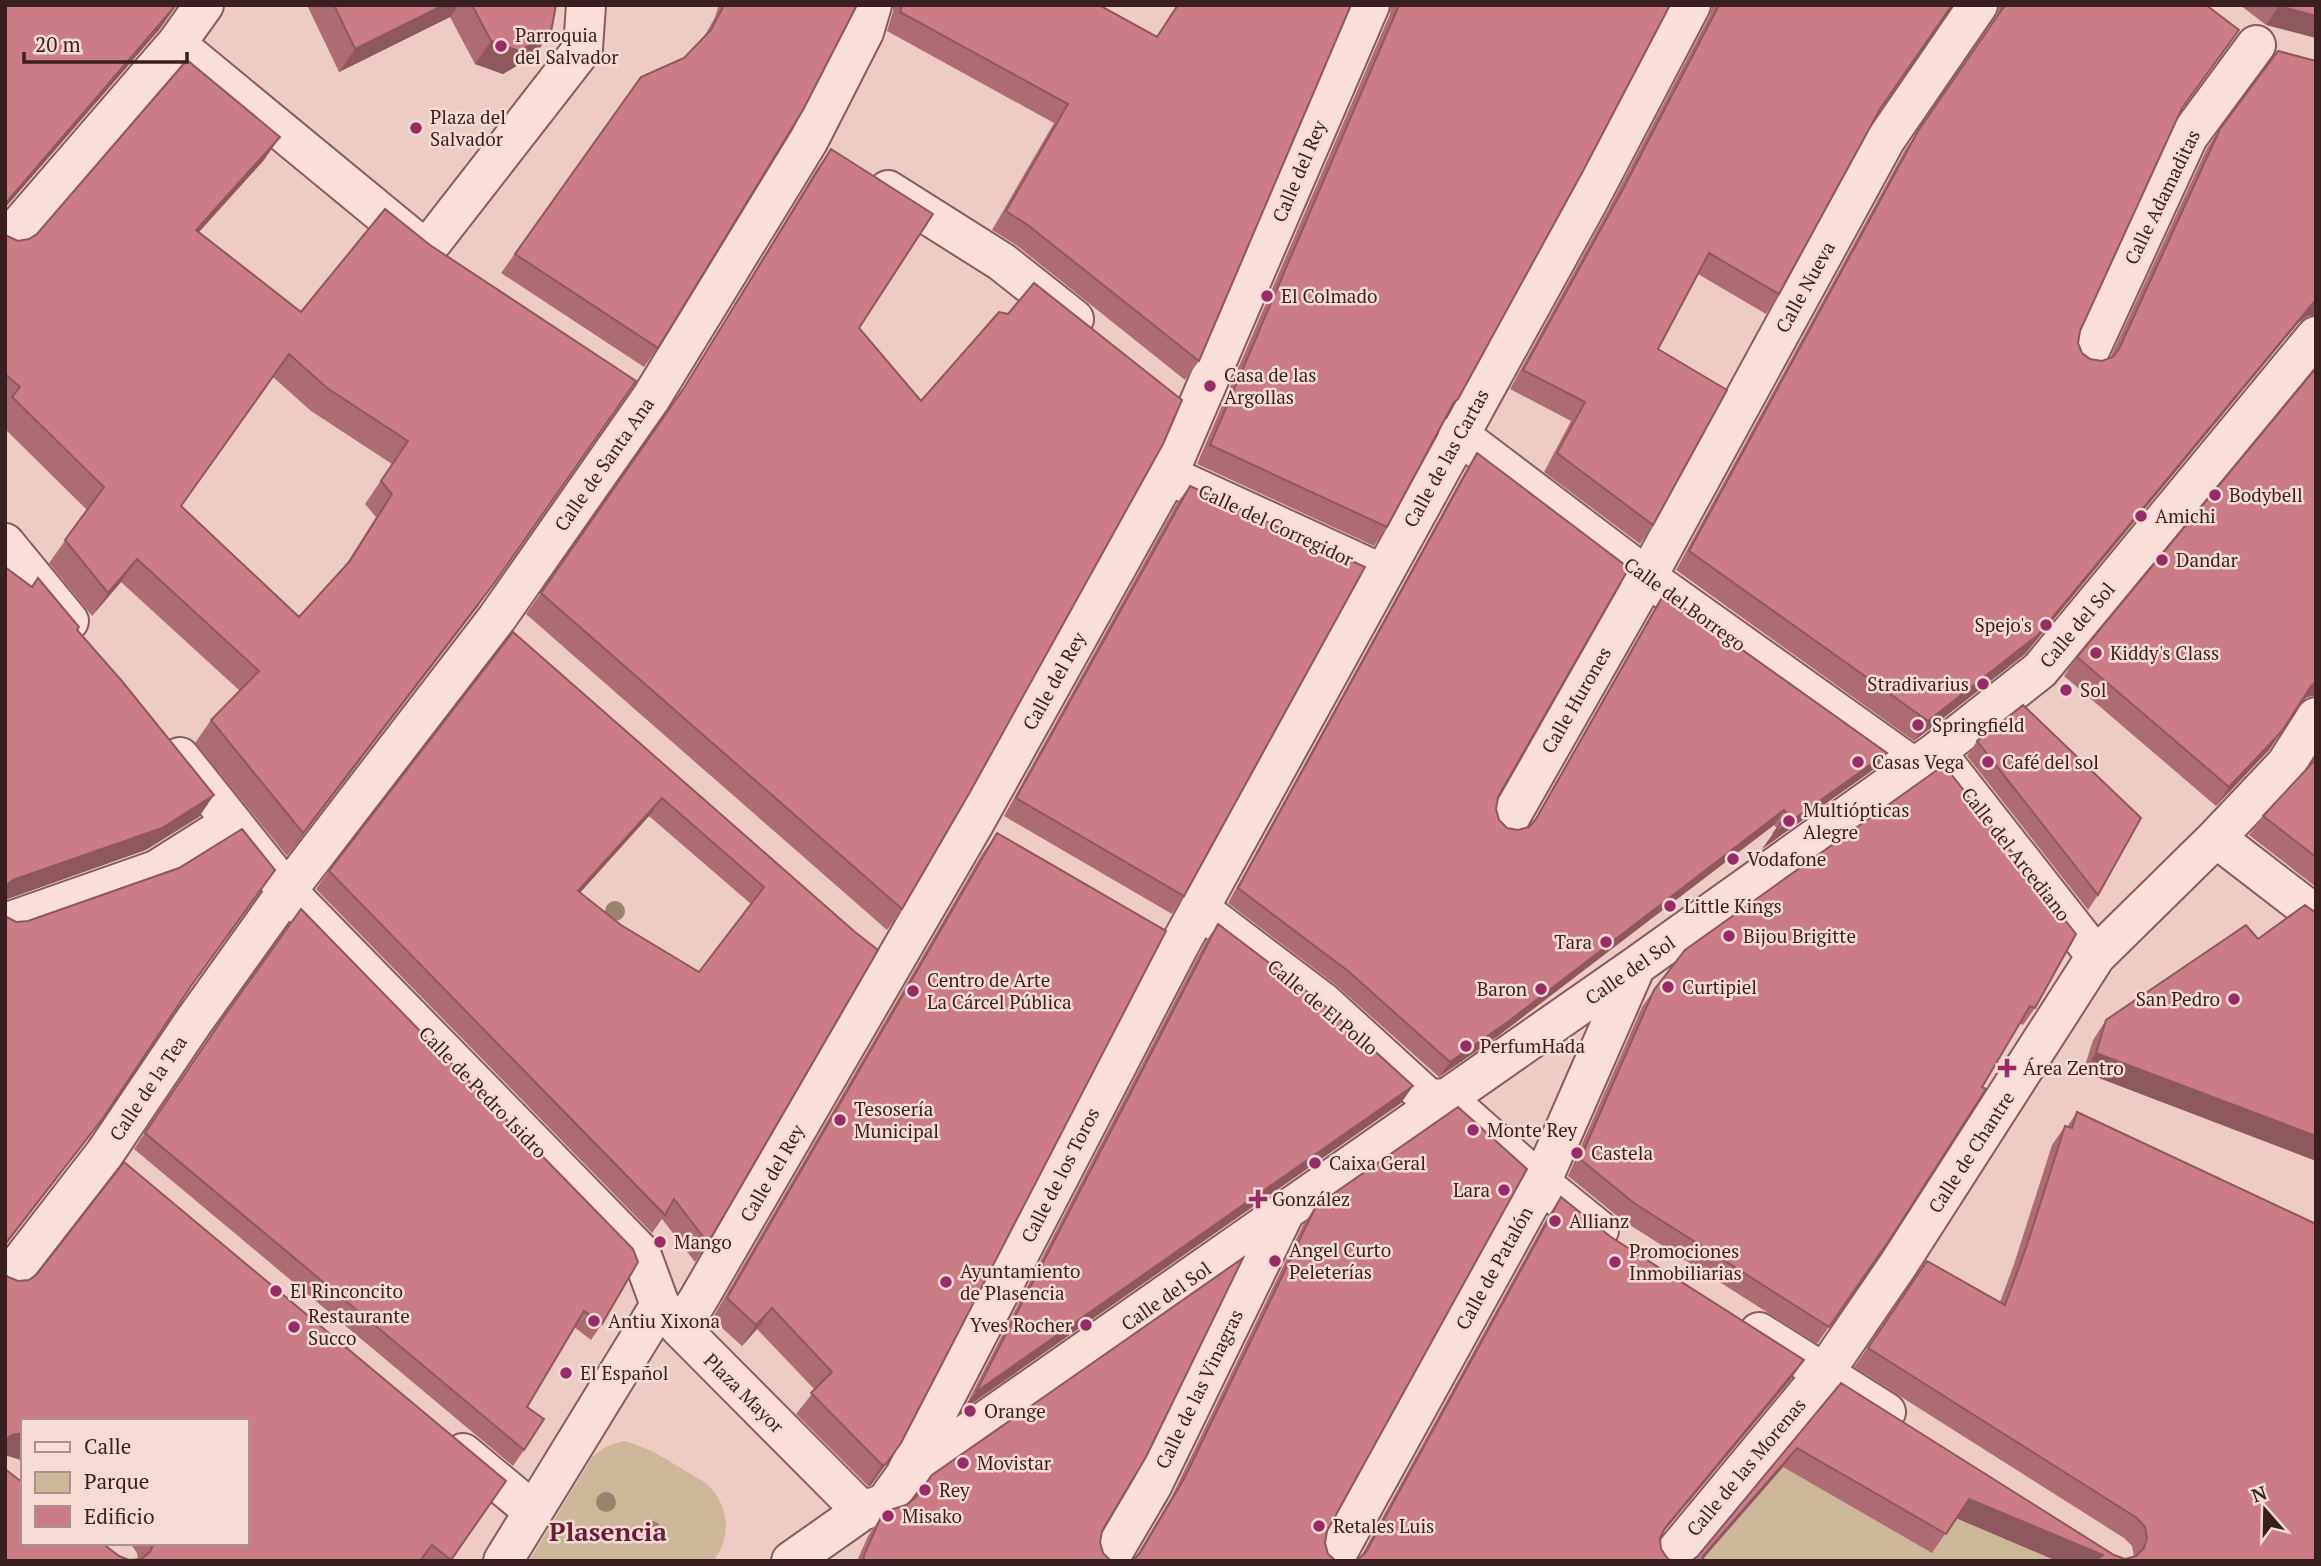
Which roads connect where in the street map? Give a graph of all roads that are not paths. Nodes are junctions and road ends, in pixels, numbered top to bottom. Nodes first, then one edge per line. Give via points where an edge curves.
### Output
1 (204, 5) edge
2 (586, 5) edge
3 (872, 5) edge
4 (1370, 5) edge
5 (1691, 5) edge
6 (1978, 5) edge
7 (2224, 21) edge
8 (176, 44) junction
9 (2256, 45) junction
10 (2292, 55) edge
11 (809, 140) junction
12 (5, 242) edge
13 (426, 250) junction
14 (460, 272) edge
15 (2316, 336) edge
16 (1097, 338) edge
17 (2086, 359) edge
18 (617, 376) edge
19 (1161, 389) edge
20 (651, 398) junction
21 (1193, 414) junction
22 (1458, 434) junction
23 (1168, 475) junction
24 (5, 543) edge
25 (1383, 574) junction
26 (1647, 578) junction
27 (497, 618) junction
28 (528, 645) edge
29 (93, 650) edge
30 (2316, 717) edge
31 (162, 736) edge
32 (1925, 760) junction
33 (232, 822) junction
34 (1507, 823) dead end
35 (2216, 838) junction
36 (287, 891) junction
37 (1200, 909) junction
38 (2316, 915) edge
39 (5, 923) edge
40 (2096, 956) junction
41 (1636, 966) junction
42 (1447, 1099) junction
43 (105, 1153) junction
44 (136, 1179) edge
45 (1541, 1183) junction
46 (1284, 1214) junction
47 (1631, 1252) edge
48 (5, 1282) edge
49 (670, 1316) junction
50 (1733, 1316) edge
51 (1824, 1373) junction
52 (1913, 1429) edge
53 (439, 1433) edge
54 (903, 1478) junction
55 (533, 1511) junction
56 (862, 1511) junction
57 (503, 1561) edge
58 (791, 1561) edge
59 (1108, 1561) edge
60 (1333, 1561) edge
61 (1668, 1561) edge

1 - 8 street
2 - 13 street via 583,48
3 - 11 street, Calle de Santa Ana
4 - 21 street, Calle del Rey
5 - 22 street, Calle de las Cartas
6 - 26 street, Calle Nueva via 1886,139
7 - 9 street
8 - 12 street
8 - 13 street
9 - 10 street
9 - 17 street, Calle Adamaditas via 2188,137
11 - 16 street via 1002,262
11 - 20 street, Calle de Santa Ana
13 - 14 street
15 - 32 street, Calle del Sol via 2040,670
18 - 20 street
19 - 21 street
20 - 27 street, Calle de Santa Ana
21 - 23 street, Calle del Rey
22 - 25 street, Calle de las Cartas
22 - 26 street, Calle del Borrego
23 - 25 street, Calle del Corregidor
23 - 49 street, Calle del Rey via 986,831 880,952 698,1300
24 - 29 street
25 - 37 street, Calle de las Cartas
26 - 32 street, Calle del Borrego
26 - 34 street, Calle Hurones
27 - 28 street
27 - 36 street, Calle de Santa Ana
30 - 35 street, Calle de Chantre via 2287,764
31 - 33 street, Calle de Pedro Isidro
32 - 40 street, Calle del Arcediano
32 - 41 street, Calle del Sol
33 - 36 street, Calle de Pedro Isidro
33 - 39 street via 156,870
35 - 38 street
35 - 40 street, Calle de Chantre
36 - 43 street, Calle de la Tea
36 - 49 street, Calle de Pedro Isidro via 641,1254
37 - 42 street, Calle de El Pollo via 1324,1003 1428,1098
37 - 54 street, Calle de los Toros via 1168,937
40 - 51 street, Calle de Chantre
41 - 42 street, Calle del Sol
41 - 45 street, Calle de Patalón
42 - 45 street
42 - 46 street, Calle del Sol
43 - 44 street
43 - 48 street, Calle de la Tea
45 - 47 street
45 - 60 street, Calle de Patalón
46 - 54 street, Calle del Sol
46 - 59 street, Calle de las Vinagras via 1152,1486
49 - 55 street
49 - 56 street, Plaza Mayor
50 - 51 street
51 - 52 street
51 - 61 street, Calle de las Morenas
53 - 55 street
54 - 56 street, Calle del Sol via 885,1503
55 - 57 street
56 - 58 street

